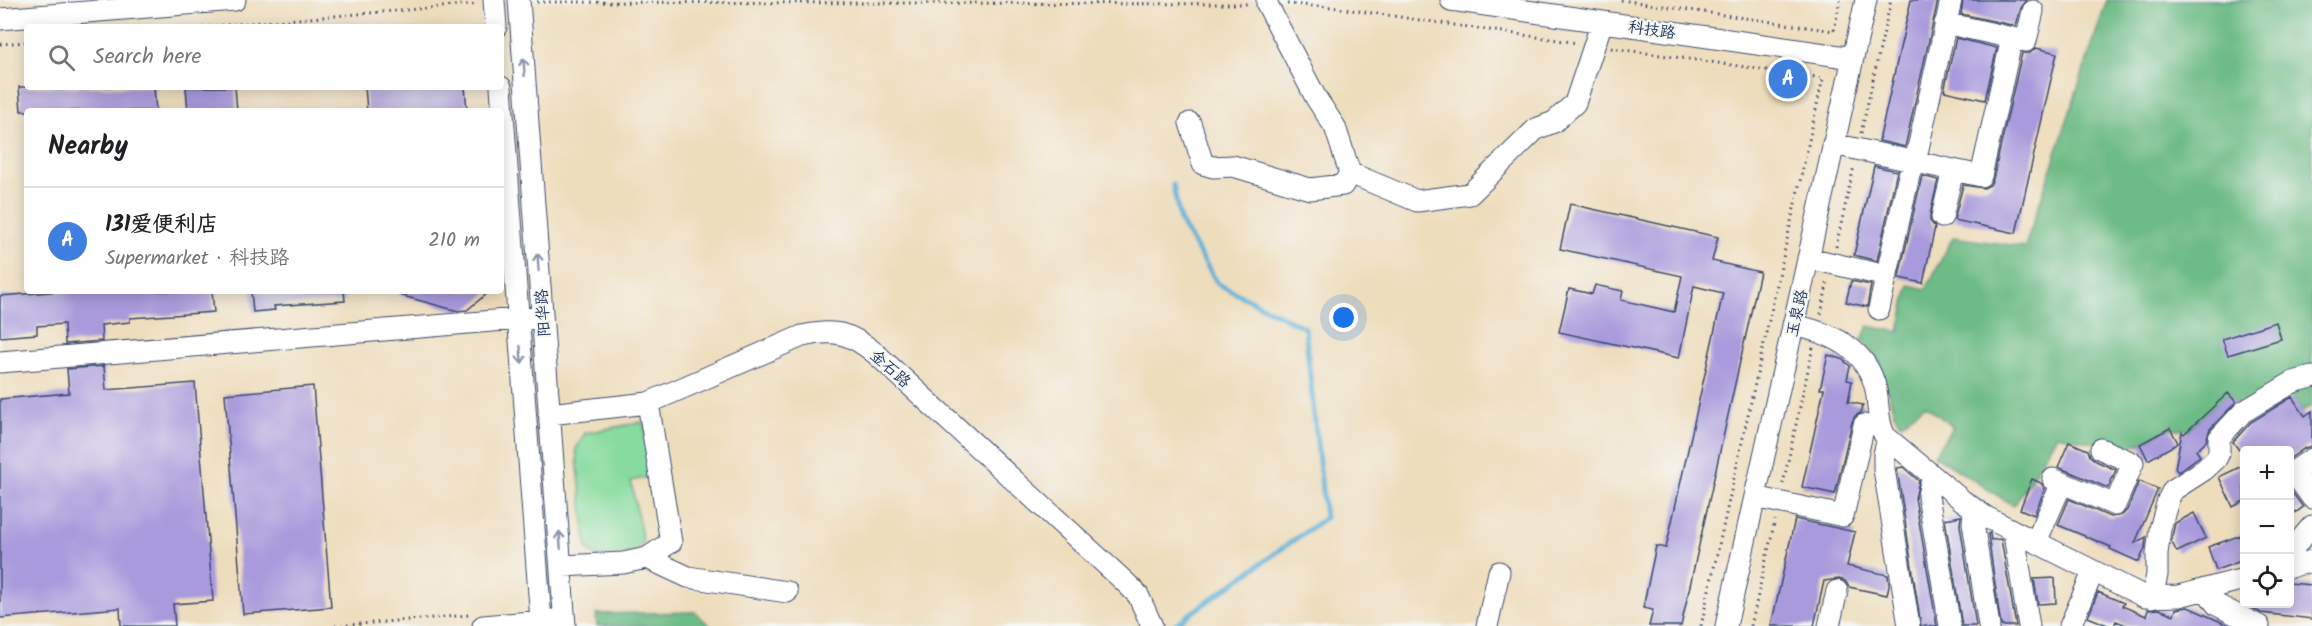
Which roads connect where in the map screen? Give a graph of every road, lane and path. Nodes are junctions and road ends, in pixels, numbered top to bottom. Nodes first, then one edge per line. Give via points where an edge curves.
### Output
1 (235, 0) edge
2 (1451, 0) edge
3 (1621, 0) edge
4 (1840, 0) edge
5 (1866, 0) edge
6 (1951, 0) edge
7 (524, 1) edge
8 (489, 2) edge
9 (1267, 2) edge
10 (2033, 11) dead end
11 (0, 19) edge
12 (1602, 22) junction
13 (237, 24) edge
14 (495, 24) edge
15 (1945, 24) junction
16 (2012, 38) junction
17 (24, 42) edge
18 (0, 44) edge
19 (1587, 44) dead end
20 (1611, 48) dead end
21 (1853, 58) junction
22 (501, 90) edge
23 (503, 108) edge
24 (1190, 123) dead end
25 (504, 128) edge
26 (1833, 144) junction
27 (1913, 162) junction
28 (1953, 170) junction
29 (1350, 172) junction
30 (1942, 217) dead end
31 (1808, 258) junction
32 (1887, 276) junction
33 (1879, 309) dead end
34 (543, 317) junction
35 (518, 319) junction
36 (1793, 325) junction
37 (0, 362) edge
38 (2312, 377) edge
39 (648, 402) junction
40 (549, 414) junction
41 (1864, 425) dead end
42 (1888, 439) junction
43 (2101, 449) dead end
44 (2312, 459) edge
45 (2294, 470) edge
46 (2294, 476) edge
47 (1935, 478) junction
48 (1755, 497) junction
49 (2312, 498) edge
50 (1974, 509) junction
51 (2312, 526) edge
52 (2016, 532) junction
53 (2036, 542) junction
54 (2294, 546) edge
55 (647, 558) junction
56 (2312, 561) edge
57 (562, 566) junction
58 (2294, 566) edge
59 (1499, 572) dead end
60 (2093, 572) junction
61 (2240, 580) edge
62 (2205, 589) junction
63 (1837, 591) dead end
64 (787, 592) dead end
65 (2152, 598) junction
66 (478, 620) edge
67 (541, 621) junction
68 (565, 623) edge
69 (2257, 625) edge
70 (336, 626) edge
71 (1152, 626) edge
72 (1487, 626) edge
73 (1701, 626) edge
74 (1726, 626) edge
75 (1829, 626) edge
76 (1909, 626) edge
77 (1950, 626) edge
78 (1989, 626) edge
79 (2029, 626) edge
80 (2070, 626) edge

1 - 11 street
2 - 12 street, 科技路
3 - 4 path via 1834,31
5 - 21 street, 玉泉路
6 - 15 street
7 - 9 path
34 -> 7 street, 阳华路
8 - 13 path
8 - 14 street
9 - 19 path
9 - 29 street via 1335,127
10 - 16 street via 2026,41
12 - 21 street, 科技路
12 - 29 street via 1575,103 1554,122 1536,129 1470,194 1417,201
15 - 16 street
15 - 27 street
16 - 28 street via 1981,176
17 - 18 path
20 - 73 path via 1823,78
21 - 26 street, 玉泉路
22 - 23 street, 阳华路
24 - 29 street via 1203,164 1233,166 1310,189 1343,185
25 - 35 street, 阳华路
26 - 27 street
26 - 31 street, 玉泉路
27 - 28 street
27 - 32 street
28 - 30 street
31 - 32 street
31 - 36 street, 玉泉路
32 - 33 street
34 - 35 street
34 - 40 street, 阳华路
35 - 37 street
35 -> 67 street, 阳华路
36 - 42 street via 1829,334 1864,363 1875,388 1881,427
36 - 48 street, 玉泉路
38 - 65 street via 2293,382 2239,415 2219,438 2216,459 2170,495 2160,529
39 - 40 street, 金石路
39 - 55 street via 671,542
39 - 71 street, 金石路 via 802,336 843,333 860,341 1125,582 1138,595
57 -> 40 street, 阳华路
41 - 48 street via 1843,516
42 - 47 street
42 - 76 street via 1884,469
43 - 53 street via 2133,463 2115,505 2058,481
44 - 45 street
46 - 49 street
47 - 50 street
47 - 77 street via 1928,496
48 - 74 street, 玉泉路
50 - 52 street
50 - 78 street via 1972,523
51 - 54 street
52 - 53 street
52 - 79 street
53 - 60 street
55 - 57 street
55 - 64 street via 688,577
56 - 58 street
57 - 68 street, 阳华路
59 - 72 street
60 - 65 street
60 - 80 street
61 - 62 street
62 - 65 street
62 - 69 street via 2213,602
63 - 75 street
66 - 67 street
66 - 70 path
67 - 68 street

